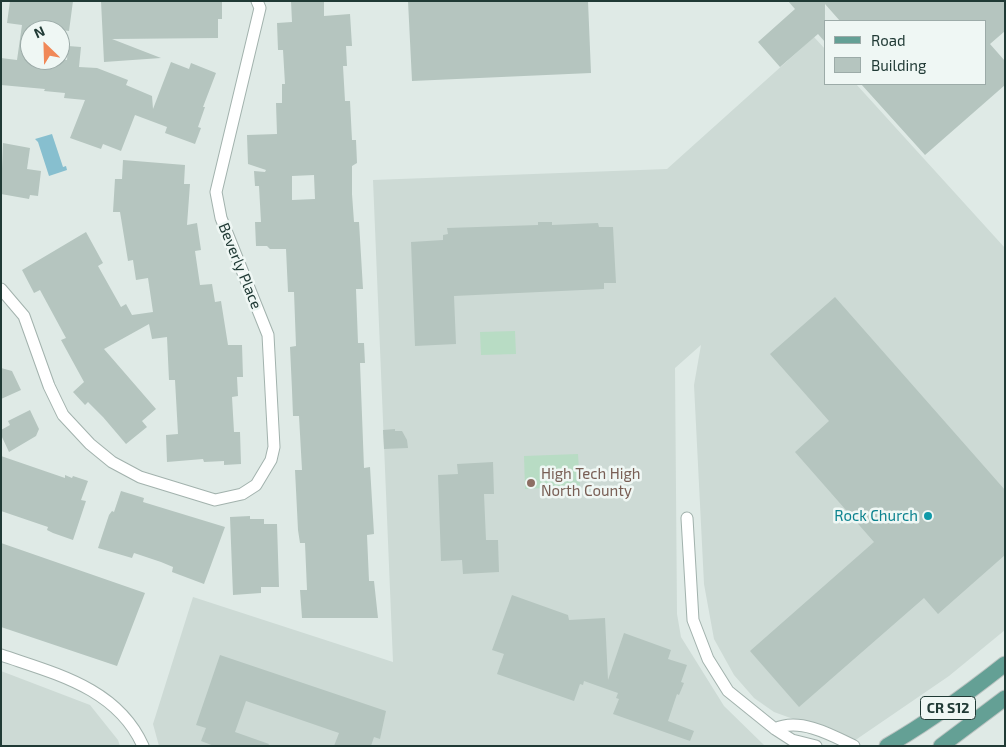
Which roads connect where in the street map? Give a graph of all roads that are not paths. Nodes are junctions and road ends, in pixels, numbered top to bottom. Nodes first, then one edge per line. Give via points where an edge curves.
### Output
1 (257, 1) edge
2 (1, 289) edge
3 (688, 518) dead end
4 (1, 655) edge
5 (1005, 664) edge
6 (1005, 698) edge
7 (775, 729) junction
8 (142, 743) edge
9 (816, 746) edge
10 (854, 746) edge
11 (887, 746) edge
12 (941, 746) edge

1 - 2 street, Beverly Place via 260,8 216,192 221,218 268,335 274,448 271,460 256,485 242,494 215,500 140,477 112,462 63,415 24,316
3 - 7 street via 693,620 708,659 728,691
4 - 8 street via 78,681 113,704 132,725
5 - 11 main road, CR S12 via 962,698
6 - 12 main road, CR S12
7 - 9 street via 792,740
7 - 10 street via 784,724 808,728

